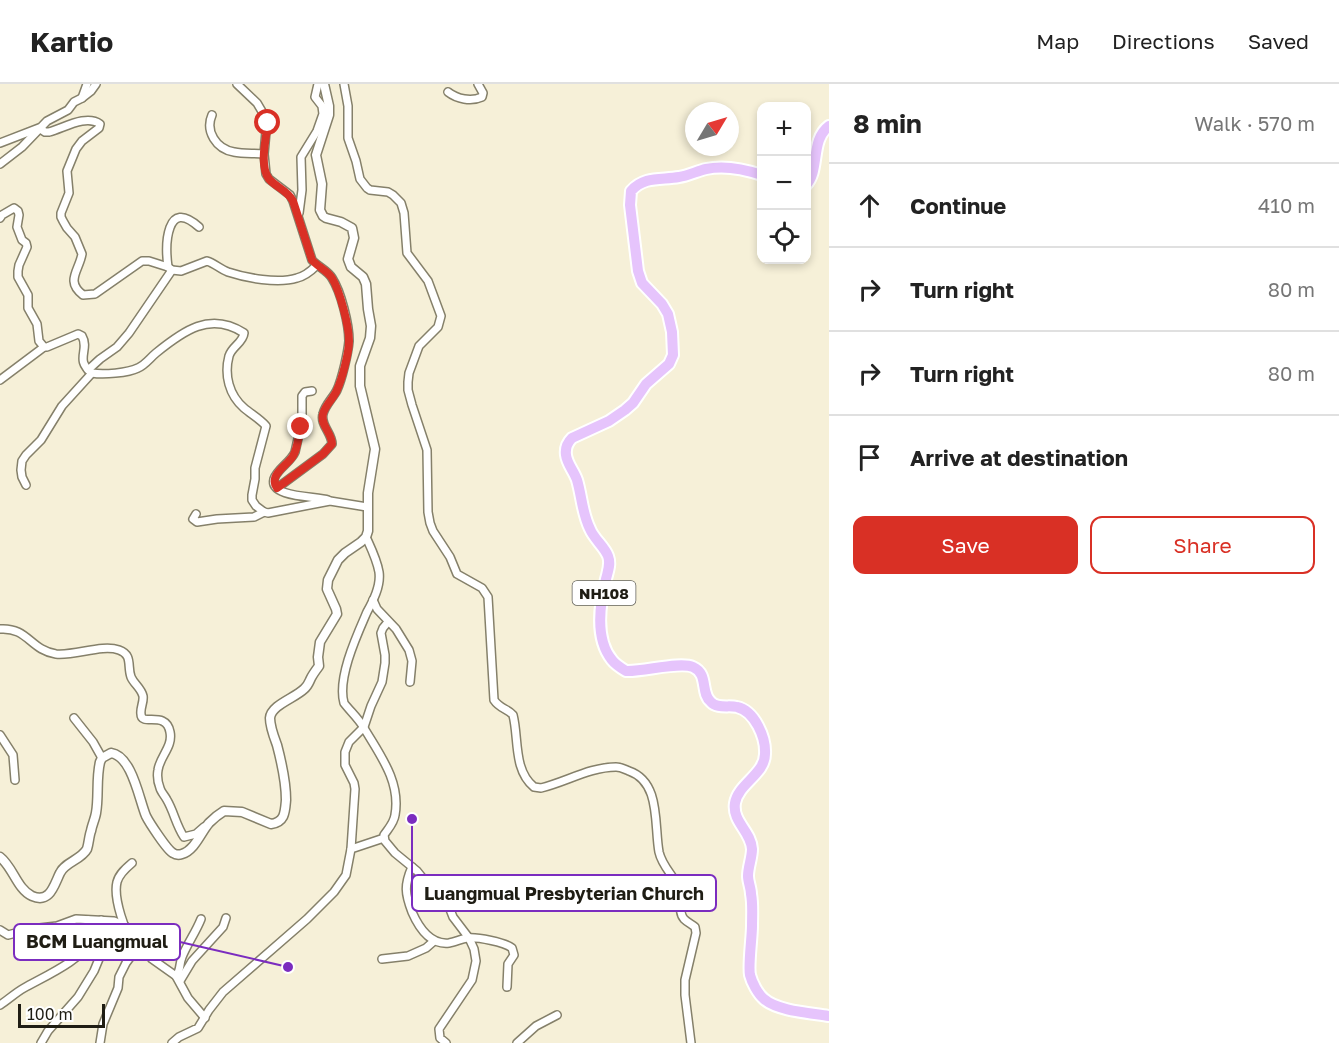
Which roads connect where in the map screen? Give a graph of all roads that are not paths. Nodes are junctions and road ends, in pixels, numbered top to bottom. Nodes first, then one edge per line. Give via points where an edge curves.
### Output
1 (87, 84) edge
2 (96, 84) edge
3 (237, 84) edge
4 (318, 84) edge
5 (324, 84) edge
6 (344, 84) edge
7 (478, 84) edge
8 (448, 92) dead end
9 (82, 98) junction
10 (212, 115) dead end
11 (829, 126) edge
12 (39, 128) junction
13 (0, 143) edge
14 (264, 154) junction
15 (0, 164) edge
16 (757, 174) edge
17 (811, 179) edge
18 (0, 218) edge
19 (298, 219) junction
20 (198, 227) dead end
21 (316, 266) junction
22 (170, 269) junction
23 (44, 347) junction
24 (90, 372) junction
25 (0, 380) edge
26 (312, 391) dead end
27 (26, 485) dead end
28 (277, 488) junction
29 (330, 501) junction
30 (367, 507) junction
31 (264, 512) junction
32 (196, 514) dead end
33 (366, 537) junction
34 (374, 600) junction
35 (388, 622) junction
36 (0, 628) edge
37 (410, 682) dead end
38 (74, 718) dead end
39 (364, 727) junction
40 (0, 735) edge
41 (102, 758) junction
42 (15, 780) dead end
43 (208, 824) junction
44 (384, 838) junction
45 (351, 849) junction
46 (0, 857) edge
47 (132, 863) dead end
48 (412, 867) junction
49 (226, 918) dead end
50 (201, 919) dead end
51 (88, 920) junction
52 (101, 920) junction
53 (125, 926) junction
54 (0, 930) edge
55 (469, 938) junction
56 (434, 941) junction
57 (382, 959) dead end
58 (178, 979) junction
59 (507, 987) dead end
60 (0, 1005) edge
61 (557, 1015) dead end
62 (829, 1016) edge
63 (205, 1018) junction
64 (41, 1043) edge
65 (100, 1043) edge
66 (172, 1043) edge
67 (446, 1043) edge
68 (517, 1043) edge
69 (691, 1043) edge

1 - 9 street
2 - 9 street
3 - 14 street via 257,103 267,120
4 - 19 street via 315,97 322,106 322,114 317,131 300,157 302,190
5 - 30 street via 329,115 316,155 322,184 320,210 326,218 354,230 348,259 366,284 371,326 359,371 375,449
6 - 69 street via 348,138 360,179 370,190 388,192 401,203 407,253 428,281 440,309 438,327 416,353 408,390 427,450 430,522 457,574 482,588 488,597 494,700 513,715 521,767 534,787 619,766 640,776 648,787 659,852 680,891 682,917 696,933 685,980
7 - 8 street via 483,93 478,99 457,98
9 - 12 street
10 - 14 street via 212,136 225,149
11 - 17 highway via 820,137
12 - 13 street
12 - 15 street
12 - 22 street via 49,132 77,122 100,124 76,149 68,171 69,193 61,213 82,254 73,280 80,294 95,294 142,261
14 - 19 street via 266,174 290,195
16 - 62 highway, NH108 via 712,168 682,177 649,179 631,191 638,272 642,283 668,314 673,355 625,410 572,438 565,453 577,478 587,524 608,555 610,569 601,629 611,659 626,671 694,667 703,678 710,702 746,711 761,732 765,760 735,801 736,816 752,844 748,877 752,924 750,974 760,994 770,1003
18 - 23 street via 14,208 18,211 17,227 27,248 18,277 28,295 28,308
19 - 21 street
20 - 22 street via 184,217 171,222
21 - 22 street via 304,276 288,280 245,277 207,261 186,270
21 - 28 street via 328,273 336,287 349,341 337,391 323,412 332,444
22 - 24 street via 129,333
23 - 24 street via 74,335 82,336 83,361
23 - 25 street
24 - 27 street via 22,461
24 - 31 street via 129,371 143,366 195,326 215,322 243,332 230,355 227,375 239,403 266,426 252,495
26 - 28 street via 303,393 296,450 276,476
28 - 29 street
29 - 30 street
29 - 31 street
30 - 33 street
31 - 32 street via 254,517 197,522
33 - 34 street via 379,572
33 - 43 street via 340,557 328,580 327,589 336,614 320,642 319,666 306,688 276,707 270,716 285,780 284,817 271,824 242,812 224,811
34 - 35 street
34 - 39 street via 349,656 343,690 344,703
35 - 37 street via 409,650
35 - 39 street via 381,633 385,655 382,682
36 - 43 street via 21,632 46,652 66,654 107,648 124,652 129,658 132,678 141,689 141,717 161,719 170,729 171,742 161,761 158,779 178,829 184,837
38 - 41 street
39 - 44 street via 390,771 394,788 395,816
39 - 45 street via 349,741 345,752 345,765 355,789
40 - 42 street via 13,755
41 - 43 street via 116,753 123,760 137,785 147,819 173,853 192,848
41 - 46 street via 96,815 88,846 60,871 52,892 42,898 31,896
44 - 45 street
44 - 48 street
45 - 63 street via 346,875 334,892 237,978
47 - 53 street via 117,884
48 - 55 street via 444,894 453,916
48 - 56 street via 405,888 409,903 420,926
49 - 58 street via 223,927
50 - 58 street via 182,958
51 - 52 street
51 - 54 street via 76,919 8,935
51 - 60 street via 93,938 81,952
52 - 53 street
52 - 64 street via 106,942 94,971
53 - 58 street via 152,959
53 - 65 street via 135,946 119,977
55 - 56 street via 450,943
55 - 59 street via 506,943 512,948
55 - 67 street via 476,955 476,969 439,1029 440,1038
56 - 57 street via 408,956
58 - 63 street
61 - 68 street via 536,1026
63 - 66 street via 198,1028

